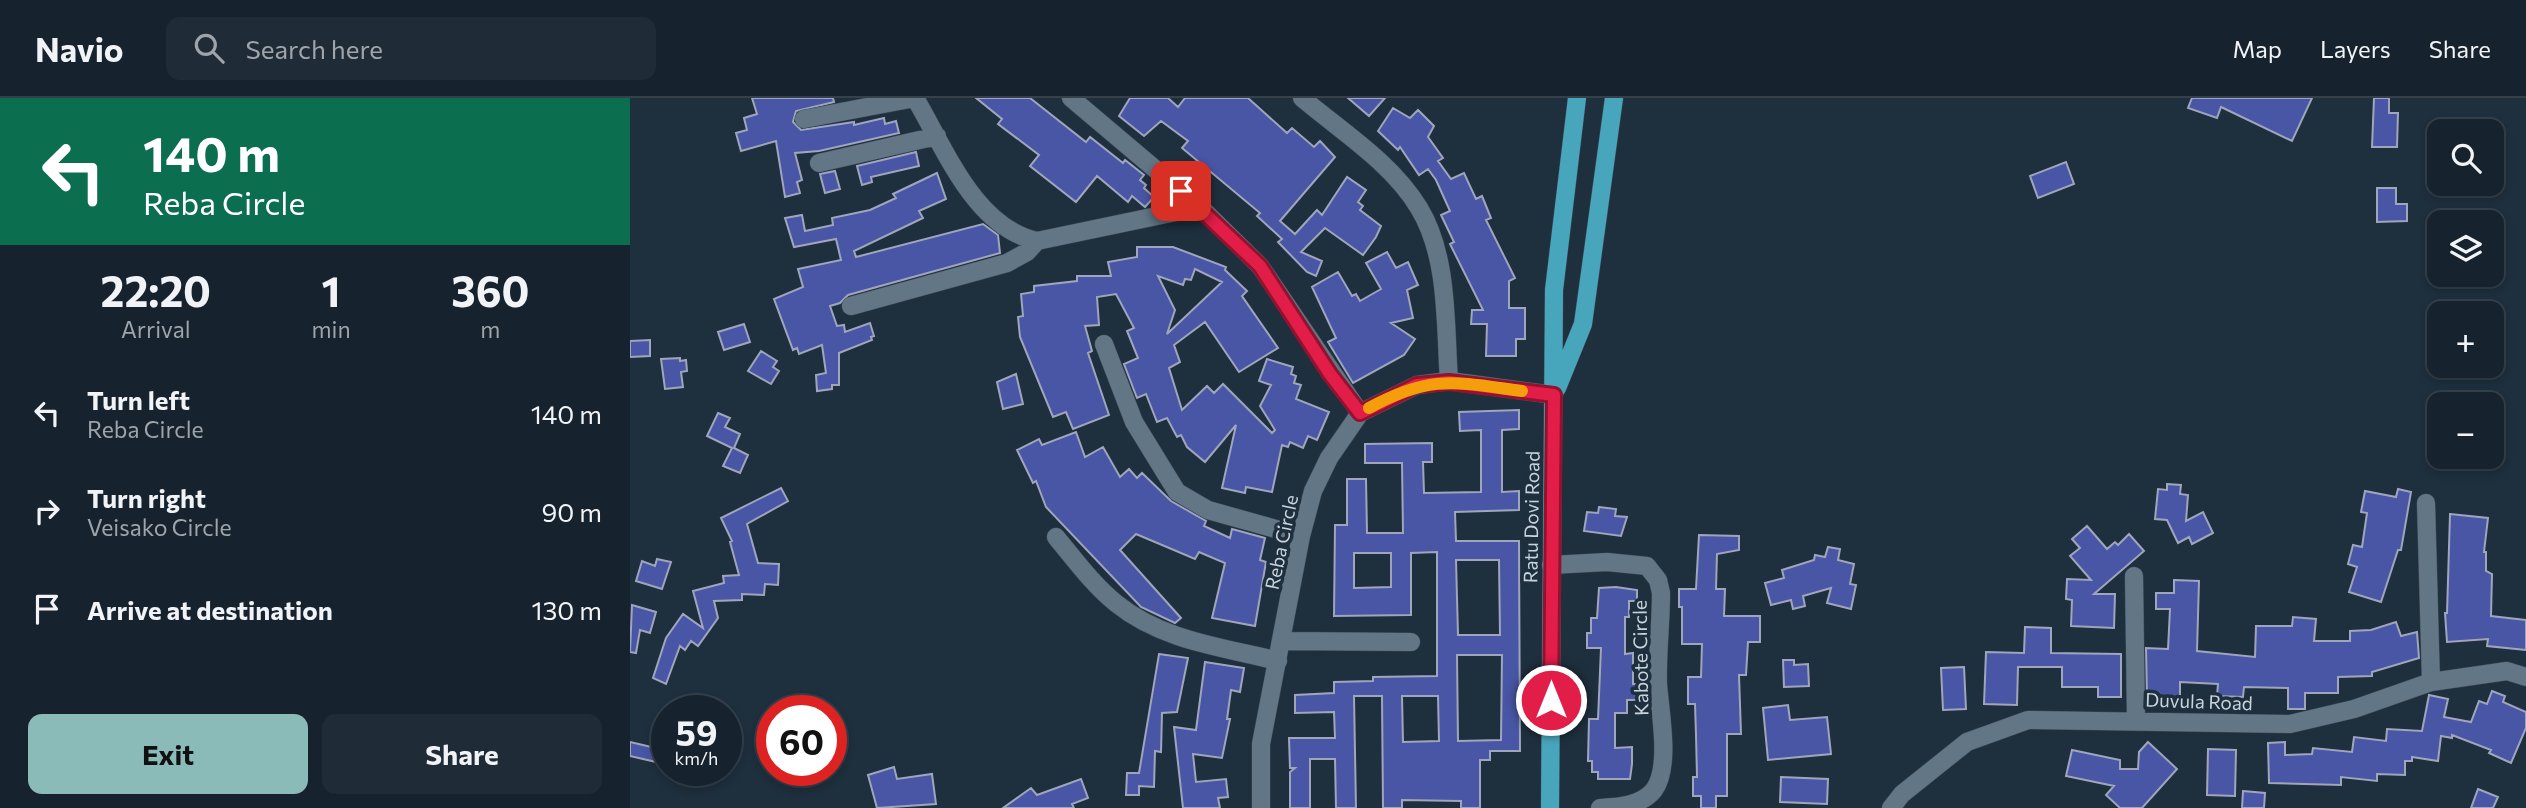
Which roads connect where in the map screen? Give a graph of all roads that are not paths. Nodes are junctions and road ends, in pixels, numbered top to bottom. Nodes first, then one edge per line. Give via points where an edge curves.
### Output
1 (915, 98) edge
2 (1072, 98) edge
3 (1302, 98) edge
4 (1577, 98) edge
5 (1614, 98) edge
6 (804, 119) dead end
7 (937, 136) junction
8 (819, 163) dead end
9 (1200, 207) junction
10 (1037, 240) junction
11 (851, 306) dead end
12 (1104, 344) dead end
13 (1449, 382) junction
14 (1554, 395) junction
15 (1360, 413) junction
16 (2426, 503) dead end
17 (1301, 536) junction
18 (1056, 537) dead end
19 (1551, 565) junction
20 (2134, 576) dead end
21 (1282, 641) junction
22 (1411, 642) dead end
23 (1278, 661) junction
24 (2526, 677) edge
25 (2431, 682) junction
26 (2136, 720) junction
27 (1261, 808) edge
28 (1550, 808) edge
29 (1600, 808) edge
30 (1891, 808) edge

1 - 6 street
1 - 7 street
2 - 9 street
3 - 13 street via 1389,171 1420,209 1438,258
4 - 14 main road, Ratu Dovi Road via 1554,290
5 - 14 main road, Ratu Dovi Road via 1583,324
7 - 8 street
7 - 10 street via 982,206 1005,227
9 - 10 street
9 - 15 street via 1260,266
10 - 11 street via 1007,263
12 - 17 street via 1134,422 1177,492 1208,510
13 - 14 street, Reba Circle
13 - 15 street, Reba Circle via 1417,385
14 - 19 main road, Ratu Dovi Road
15 - 17 street, Reba Circle via 1313,491
16 - 25 street
17 - 21 street, Reba Circle
18 - 23 street via 1116,604 1146,624 1194,642
19 - 28 main road, Ratu Dovi Road
19 - 29 street, Kabote Circle via 1607,562 1647,566 1659,586 1660,778 1640,802
20 - 26 street
21 - 22 street
21 - 23 street, Reba Circle
23 - 27 street, Reba Circle via 1261,744
24 - 25 street, Duvula Road via 2507,671
25 - 26 street, Duvula Road via 2354,709 2290,724
26 - 30 street, Duvula Road via 2028,720 1967,742

